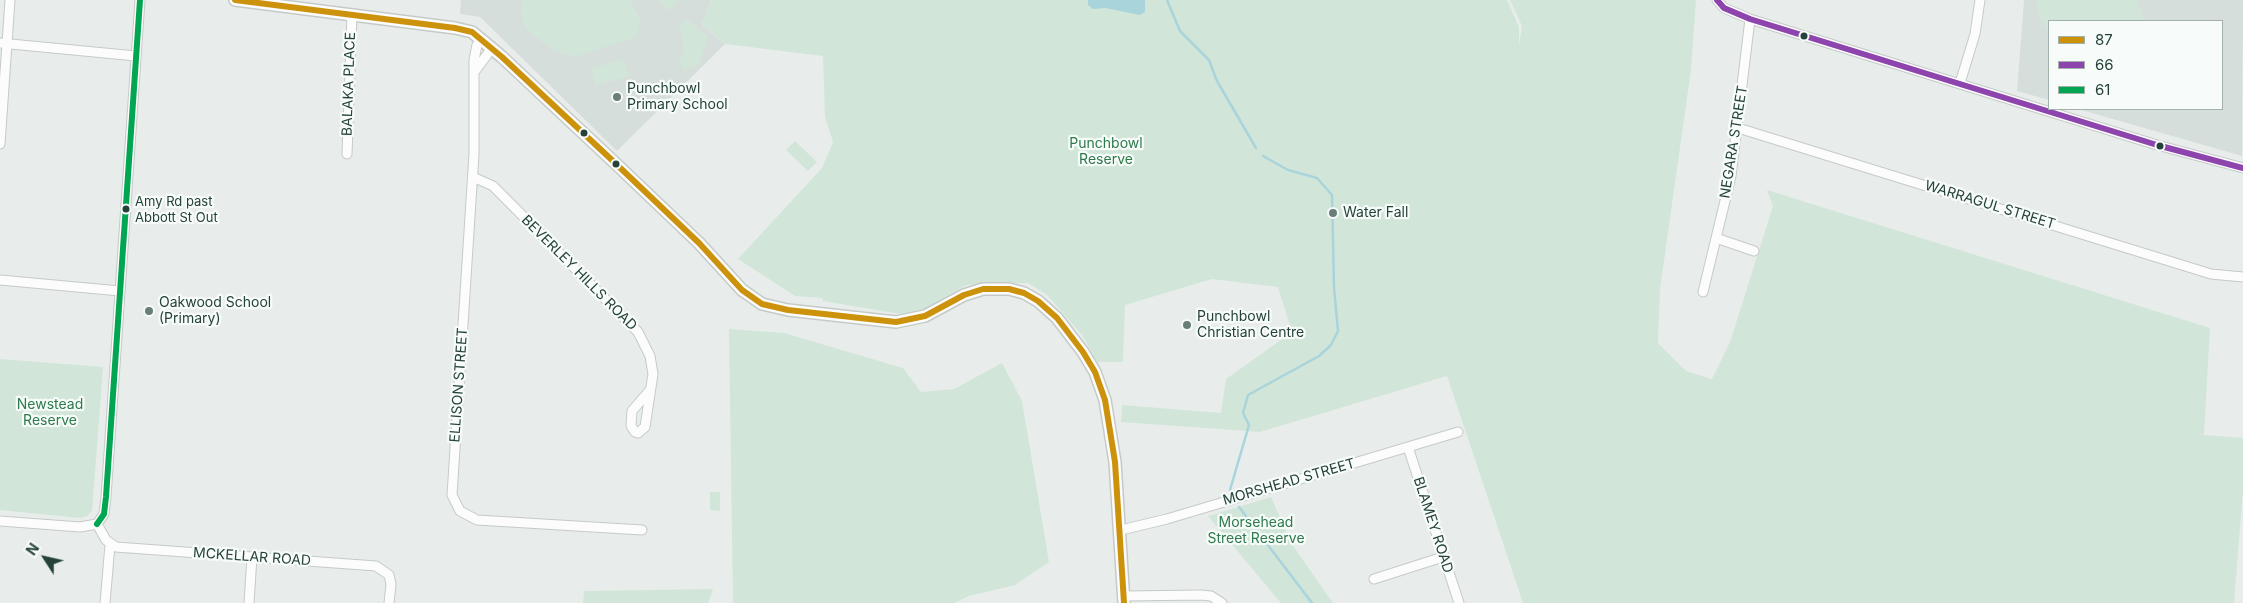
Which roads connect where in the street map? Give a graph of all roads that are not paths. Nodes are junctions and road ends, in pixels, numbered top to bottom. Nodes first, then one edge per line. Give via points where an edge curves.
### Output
1 (10, 0) edge
2 (140, 0) edge
3 (235, 0) edge
4 (1717, 0) edge
5 (1980, 0) edge
6 (352, 14) junction
7 (1750, 19) junction
8 (481, 39) junction
9 (4, 44) edge
10 (492, 48) junction
11 (136, 56) junction
12 (475, 72) junction
13 (1960, 83) junction
14 (1738, 128) junction
15 (0, 144) edge
16 (347, 154) dead end
17 (2243, 168) edge
18 (473, 177) junction
19 (1716, 238) junction
20 (1754, 251) dead end
21 (2243, 277) edge
22 (0, 280) edge
23 (120, 291) junction
24 (1703, 292) dead end
25 (650, 390) dead end
26 (1458, 432) dead end
27 (1408, 447) junction
28 (0, 521) edge
29 (97, 524) junction
30 (642, 530) dead end
31 (1120, 530) junction
32 (110, 545) junction
33 (1443, 556) junction
34 (252, 557) junction
35 (1374, 580) dead end
36 (1125, 600) edge
37 (104, 603) edge
38 (249, 603) edge
39 (389, 603) edge
40 (1222, 603) edge
41 (1458, 603) edge

1 - 9 street
2 - 11 street
3 - 6 street
4 - 7 street via 1724,8
5 - 13 street via 1975,34
6 - 8 street via 467,30
6 - 16 street, BALAKA PLACE
7 - 13 street
7 - 14 street, NEGARA STREET
8 - 10 street
8 - 12 street, ELLISON STREET via 475,50
9 - 11 street
9 - 15 street
10 - 12 street
10 - 31 street via 699,243 742,290 762,304 896,322 925,316 973,292 1001,288 1024,293 1046,307 1084,352 1101,388 1112,434
11 - 23 street
12 - 18 street, ELLISON STREET
13 - 17 street via 2175,151
14 - 19 street, NEGARA STREET via 1731,176
14 - 21 street, WARRAGUL STREET via 2211,274
18 - 25 street, BEVERLEY HILLS ROAD via 493,186 638,332 653,365
18 - 30 street, ELLISON STREET via 452,495 455,504 467,517 477,520
19 - 20 street
19 - 24 street, NEGARA STREET
22 - 23 street
23 - 29 street via 106,497 104,514
26 - 27 street, MORSHEAD STREET
27 - 31 street, MORSHEAD STREET
27 - 33 street, BLAMEY ROAD
28 - 29 street via 80,527
29 - 32 street
31 - 36 street
32 - 34 street, MCKELLAR ROAD
32 - 37 street
33 - 35 street
33 - 41 street, BLAMEY ROAD
34 - 38 street
34 - 39 street, MCKELLAR ROAD via 376,566 389,575
36 - 40 street via 1201,595 1211,596

